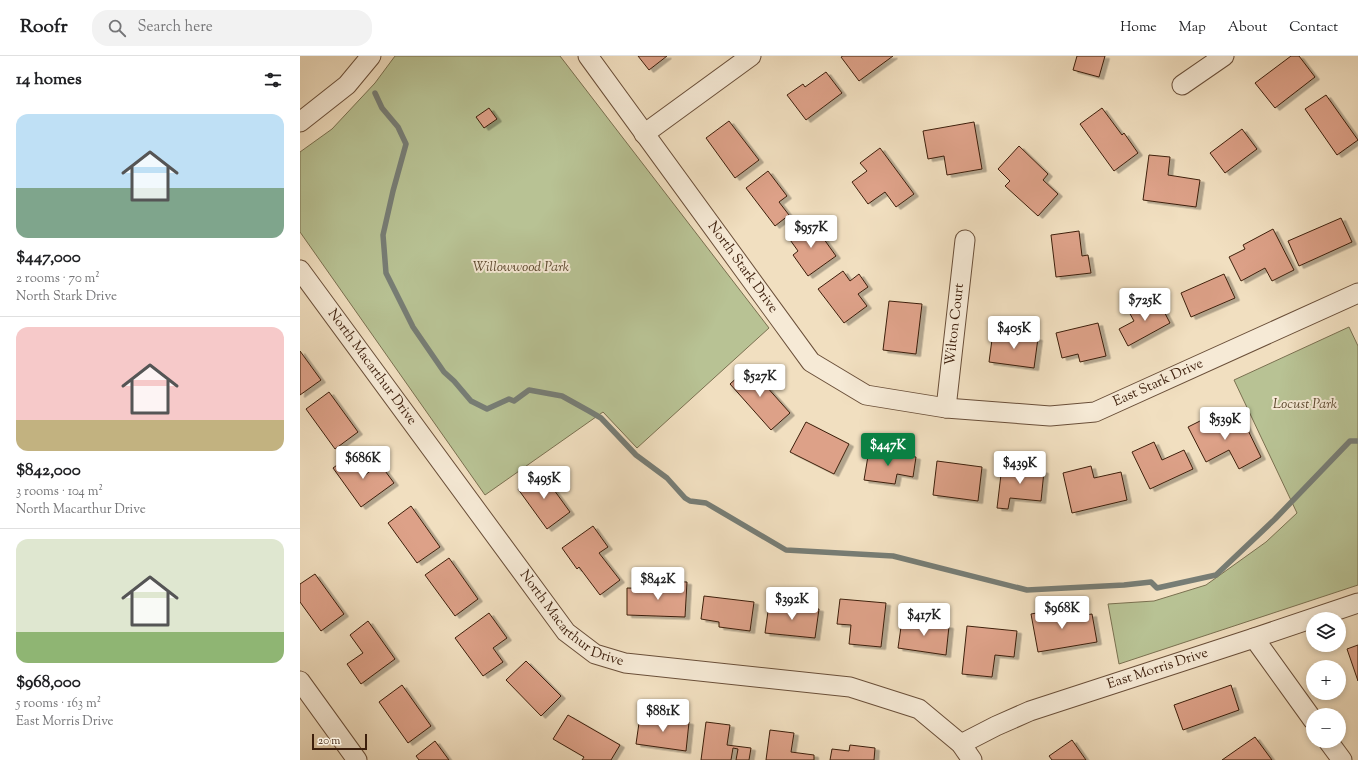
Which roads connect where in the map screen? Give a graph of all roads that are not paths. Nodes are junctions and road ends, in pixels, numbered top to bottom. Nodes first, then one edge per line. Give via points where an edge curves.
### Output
1 (371, 56) edge
2 (588, 56) edge
3 (751, 56) edge
4 (1224, 56) edge
5 (1182, 85) dead end
6 (300, 122) edge
7 (644, 134) junction
8 (965, 240) dead end
9 (300, 270) edge
10 (1358, 293) edge
11 (946, 408) junction
12 (1358, 603) edge
13 (1254, 638) junction
14 (300, 681) edge
15 (1306, 710) edge
16 (961, 744) junction
17 (1333, 748) edge
18 (357, 760) edge
19 (972, 760) edge
20 (1342, 760) edge

1 - 6 street via 348,85
2 - 7 street, North Stark Drive
3 - 7 street
4 - 5 street
7 - 11 street, North Stark Drive via 811,362 866,395
8 - 11 street, Wilton Court
9 - 16 street, North Macarthur Drive via 566,632 595,654 625,663 850,687 919,709
10 - 11 street, East Stark Drive via 1096,412 1050,416
12 - 13 street, East Morris Drive
13 - 15 street
13 - 16 street, East Morris Drive via 1030,711
14 - 18 street
16 - 19 street, North Macarthur Drive
17 - 20 street

